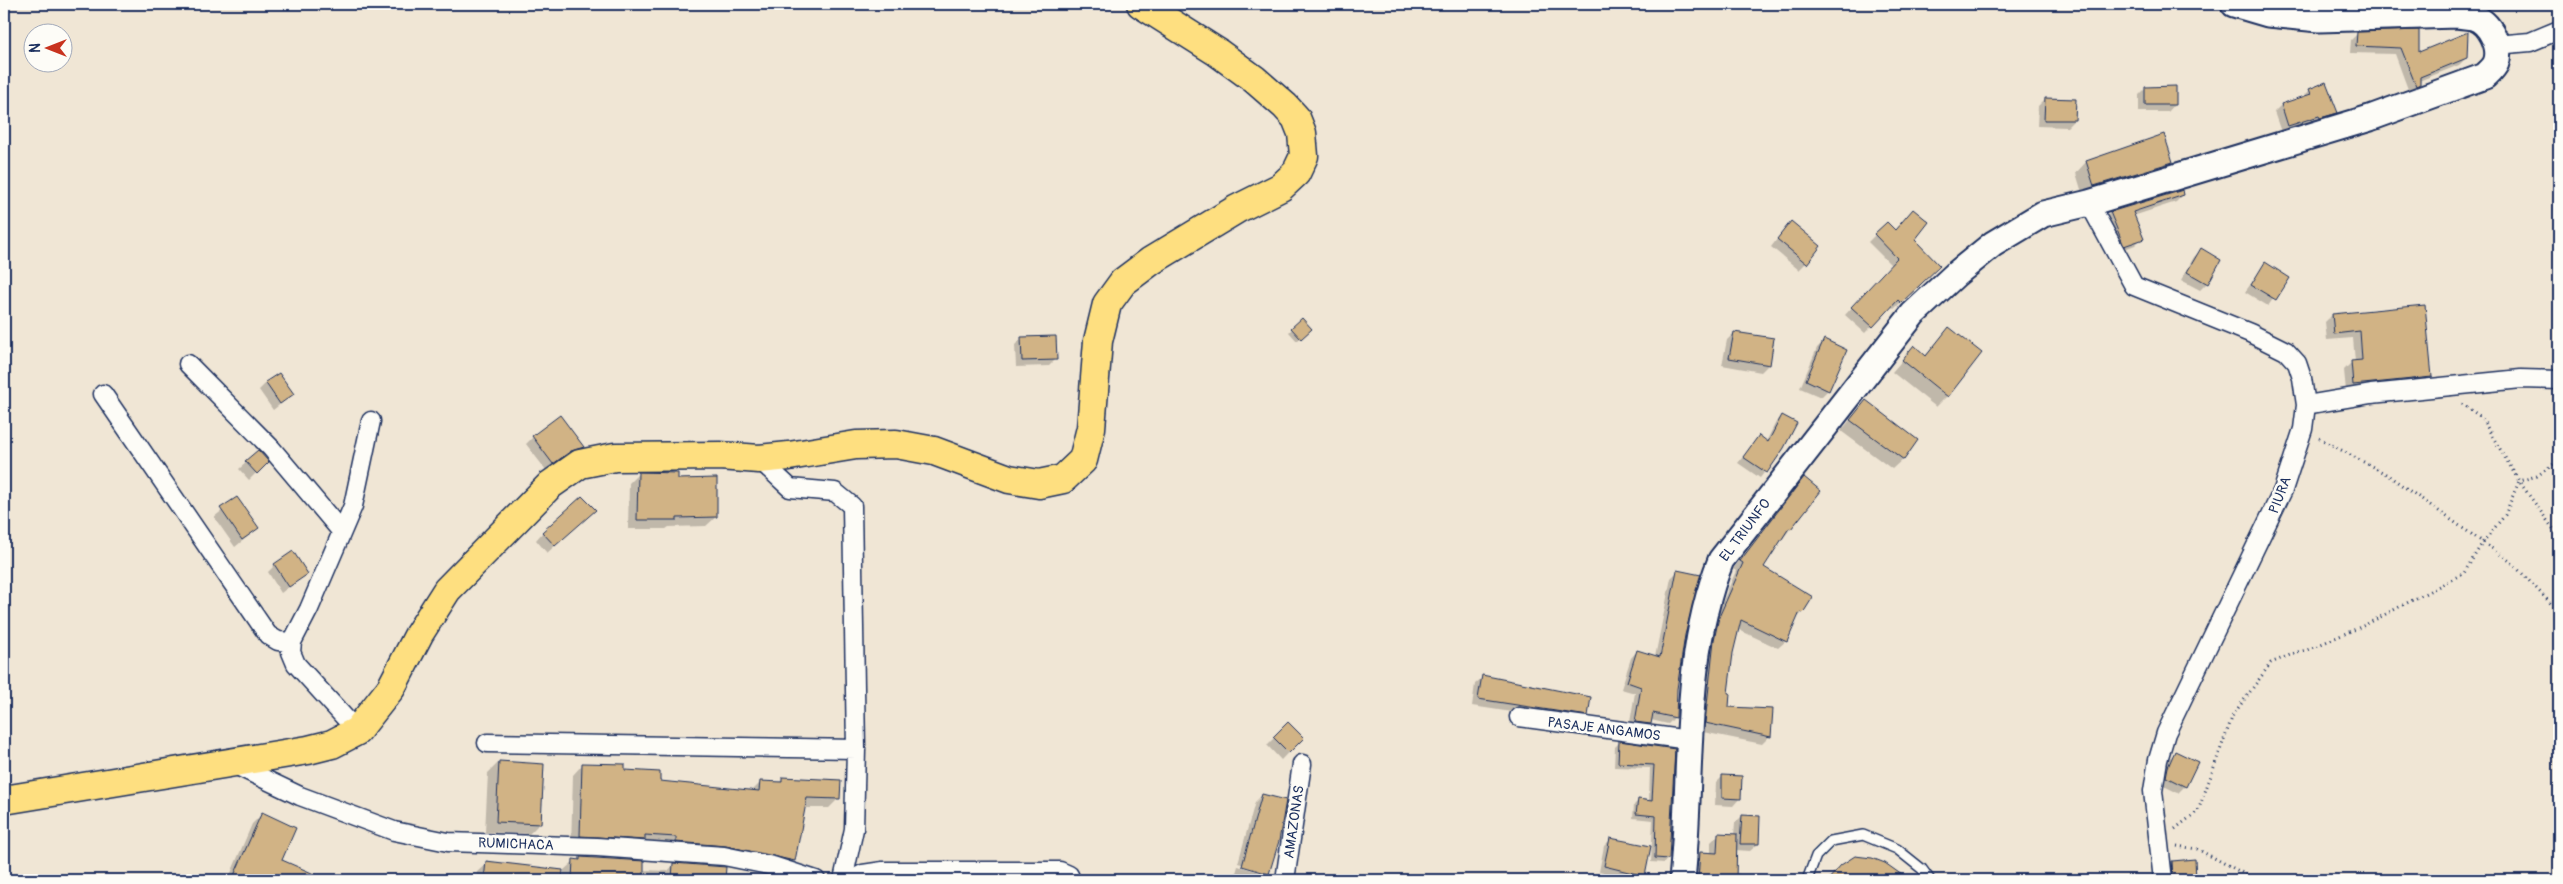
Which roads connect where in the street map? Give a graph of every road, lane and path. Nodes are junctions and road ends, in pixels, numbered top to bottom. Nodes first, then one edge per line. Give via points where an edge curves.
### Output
1 (1141, 4) edge
2 (2241, 5) edge
3 (2559, 30) edge
4 (2496, 45) junction
5 (2089, 203) junction
6 (188, 364) dead end
7 (2559, 380) edge
8 (2439, 388) junction
9 (103, 394) dead end
10 (2306, 405) junction
11 (371, 421) dead end
12 (2303, 429) junction
13 (759, 459) junction
14 (2559, 460) edge
15 (2519, 481) junction
16 (341, 531) junction
17 (2559, 537) edge
18 (2483, 542) junction
19 (2559, 612) edge
20 (292, 642) junction
21 (1520, 717) dead end
22 (357, 731) junction
23 (1689, 740) junction
24 (487, 743) dead end
25 (856, 749) junction
26 (229, 761) junction
27 (1302, 764) dead end
28 (4, 800) edge
29 (2159, 843) junction
30 (1066, 876) edge
31 (816, 880) edge
32 (843, 880) edge
33 (852, 880) edge
34 (1285, 880) edge
35 (1682, 880) edge
36 (1808, 880) edge
37 (1930, 880) edge
38 (2163, 880) edge
39 (2256, 880) edge

1 - 13 highway via 1217,52 1285,106 1296,118 1302,133 1304,156 1296,172 1281,187 1237,209 1151,261 1123,282 1107,304 1098,341 1092,420 1083,460 1063,479 1039,484 1009,479 934,451 896,444 856,445
2 - 4 main road via 2268,14 2319,19 2474,17 2485,24
3 - 4 street via 2530,42
4 - 5 main road, EL TRIUNFO via 2495,66 2485,76 2370,118
5 - 10 street, PIURA via 2134,286 2286,351 2297,363
5 - 23 main road, EL TRIUNFO via 2043,214 1993,244 1913,314 1721,560 1710,588 1698,648
6 - 16 street via 271,448
7 - 8 street via 2521,379
8 - 10 street via 2371,394
8 - 15 path via 2481,417
9 - 20 street via 268,635 278,641
10 - 12 street, PIURA
11 - 16 street via 353,506
12 - 18 path via 2386,474
12 - 29 street, PIURA via 2267,527 2166,733 2153,791
13 - 22 highway via 615,457 580,464 550,485 447,590 391,688
13 - 25 street via 790,488 835,492 852,506
14 - 15 path via 2537,476
15 - 17 path
15 - 18 path via 2504,516
16 - 20 street
18 - 19 path via 2512,562
18 - 29 path via 2464,573 2365,625 2272,663 2233,715 2198,811
20 - 22 street via 291,652 296,664
21 - 23 street, PASAJE ANGAMOS
22 - 26 highway via 332,744
23 - 35 main road, EL TRIUNFO
24 - 25 street
25 - 32 street via 854,829
26 - 28 highway
26 - 31 street, RUMICHACA via 300,796 394,831 448,842 597,847 724,856
27 - 34 street, AMAZONAS
29 - 38 street, PIURA
29 - 39 path via 2197,849
30 - 33 street via 883,871 863,874
36 - 37 lane via 1816,856 1832,841 1863,835 1898,849

